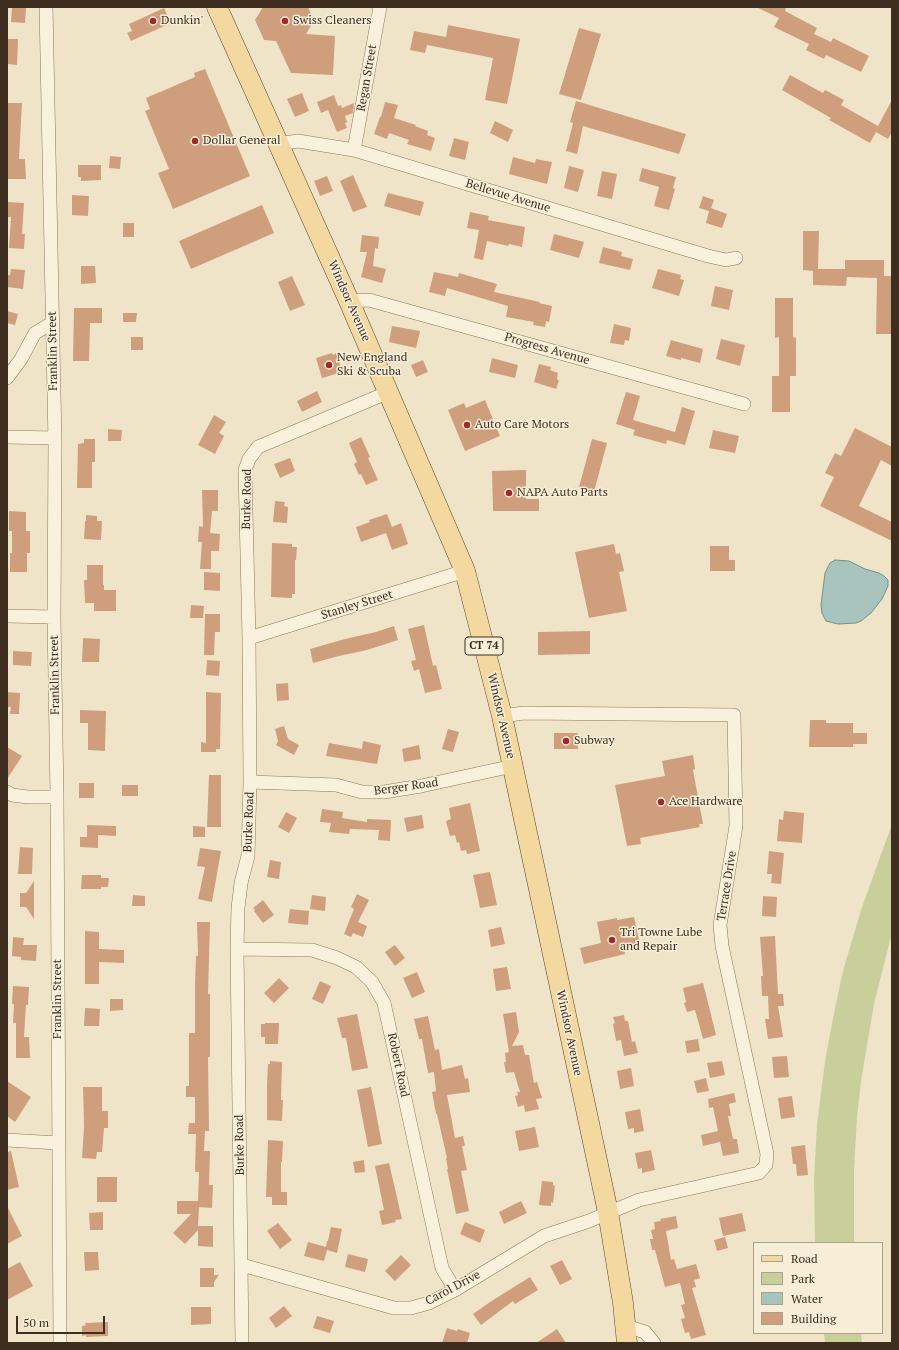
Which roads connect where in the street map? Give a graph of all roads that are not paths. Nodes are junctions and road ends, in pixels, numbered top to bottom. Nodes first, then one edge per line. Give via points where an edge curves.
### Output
1 (46, 7) edge
2 (217, 7) edge
3 (380, 7) edge
4 (278, 144) junction
5 (354, 150) junction
6 (736, 258) dead end
7 (349, 301) junction
8 (52, 323) junction
9 (7, 378) edge
10 (389, 392) junction
11 (744, 404) dead end
12 (7, 437) edge
13 (55, 438) junction
14 (466, 571) junction
15 (7, 616) edge
16 (54, 617) junction
17 (249, 638) junction
18 (502, 716) junction
19 (513, 766) junction
20 (250, 782) junction
21 (7, 792) edge
22 (57, 797) junction
23 (237, 950) junction
24 (7, 1140) edge
25 (58, 1143) junction
26 (608, 1212) junction
27 (242, 1265) junction
28 (455, 1290) junction
29 (626, 1334) edge
30 (60, 1343) edge
31 (242, 1343) edge
32 (654, 1343) edge

1 - 8 street, Franklin Street
2 - 4 main road, Windsor Avenue / CT 74
3 - 5 street, Regan Street
4 - 5 street, Bellevue Avenue via 298,141
4 - 7 main road, Windsor Avenue / CT 74
5 - 6 street, Bellevue Avenue via 708,256 726,260
7 - 10 main road, Windsor Avenue / CT 74
7 - 11 street, Progress Avenue via 369,300
8 - 9 street via 35,333
8 - 13 street, Franklin Street
10 - 14 main road, Windsor Avenue / CT 74
10 - 17 street, Burke Road via 258,447 249,459 245,470
12 - 13 street
13 - 16 street, Franklin Street
14 - 17 street, Stanley Street
14 - 18 main road, Windsor Avenue / CT 74
15 - 16 street
16 - 22 street, Franklin Street
17 - 20 street, Burke Road
18 - 19 main road, Windsor Avenue / CT 74
18 - 26 street, Terrace Drive via 524,713 734,715 736,826 720,925 722,946 767,1154 766,1165 759,1173 639,1200
19 - 20 street, Berger Road via 384,792 362,792 336,785
19 - 26 main road, Windsor Avenue / CT 74
20 - 23 street, Burke Road via 248,856 238,908
21 - 22 street via 28,797
22 - 25 street, Franklin Street
23 - 27 street, Burke Road
23 - 28 street, Robert Road via 312,950 356,967 372,982 384,1003 442,1268
24 - 25 street
25 - 30 street, Franklin Street
26 - 28 street, Carol Drive via 544,1236
26 - 29 main road, Windsor Avenue / CT 74
27 - 28 street, Carol Drive via 394,1308 411,1308 429,1303
27 - 31 street, Burke Road
29 - 32 street via 645,1332

